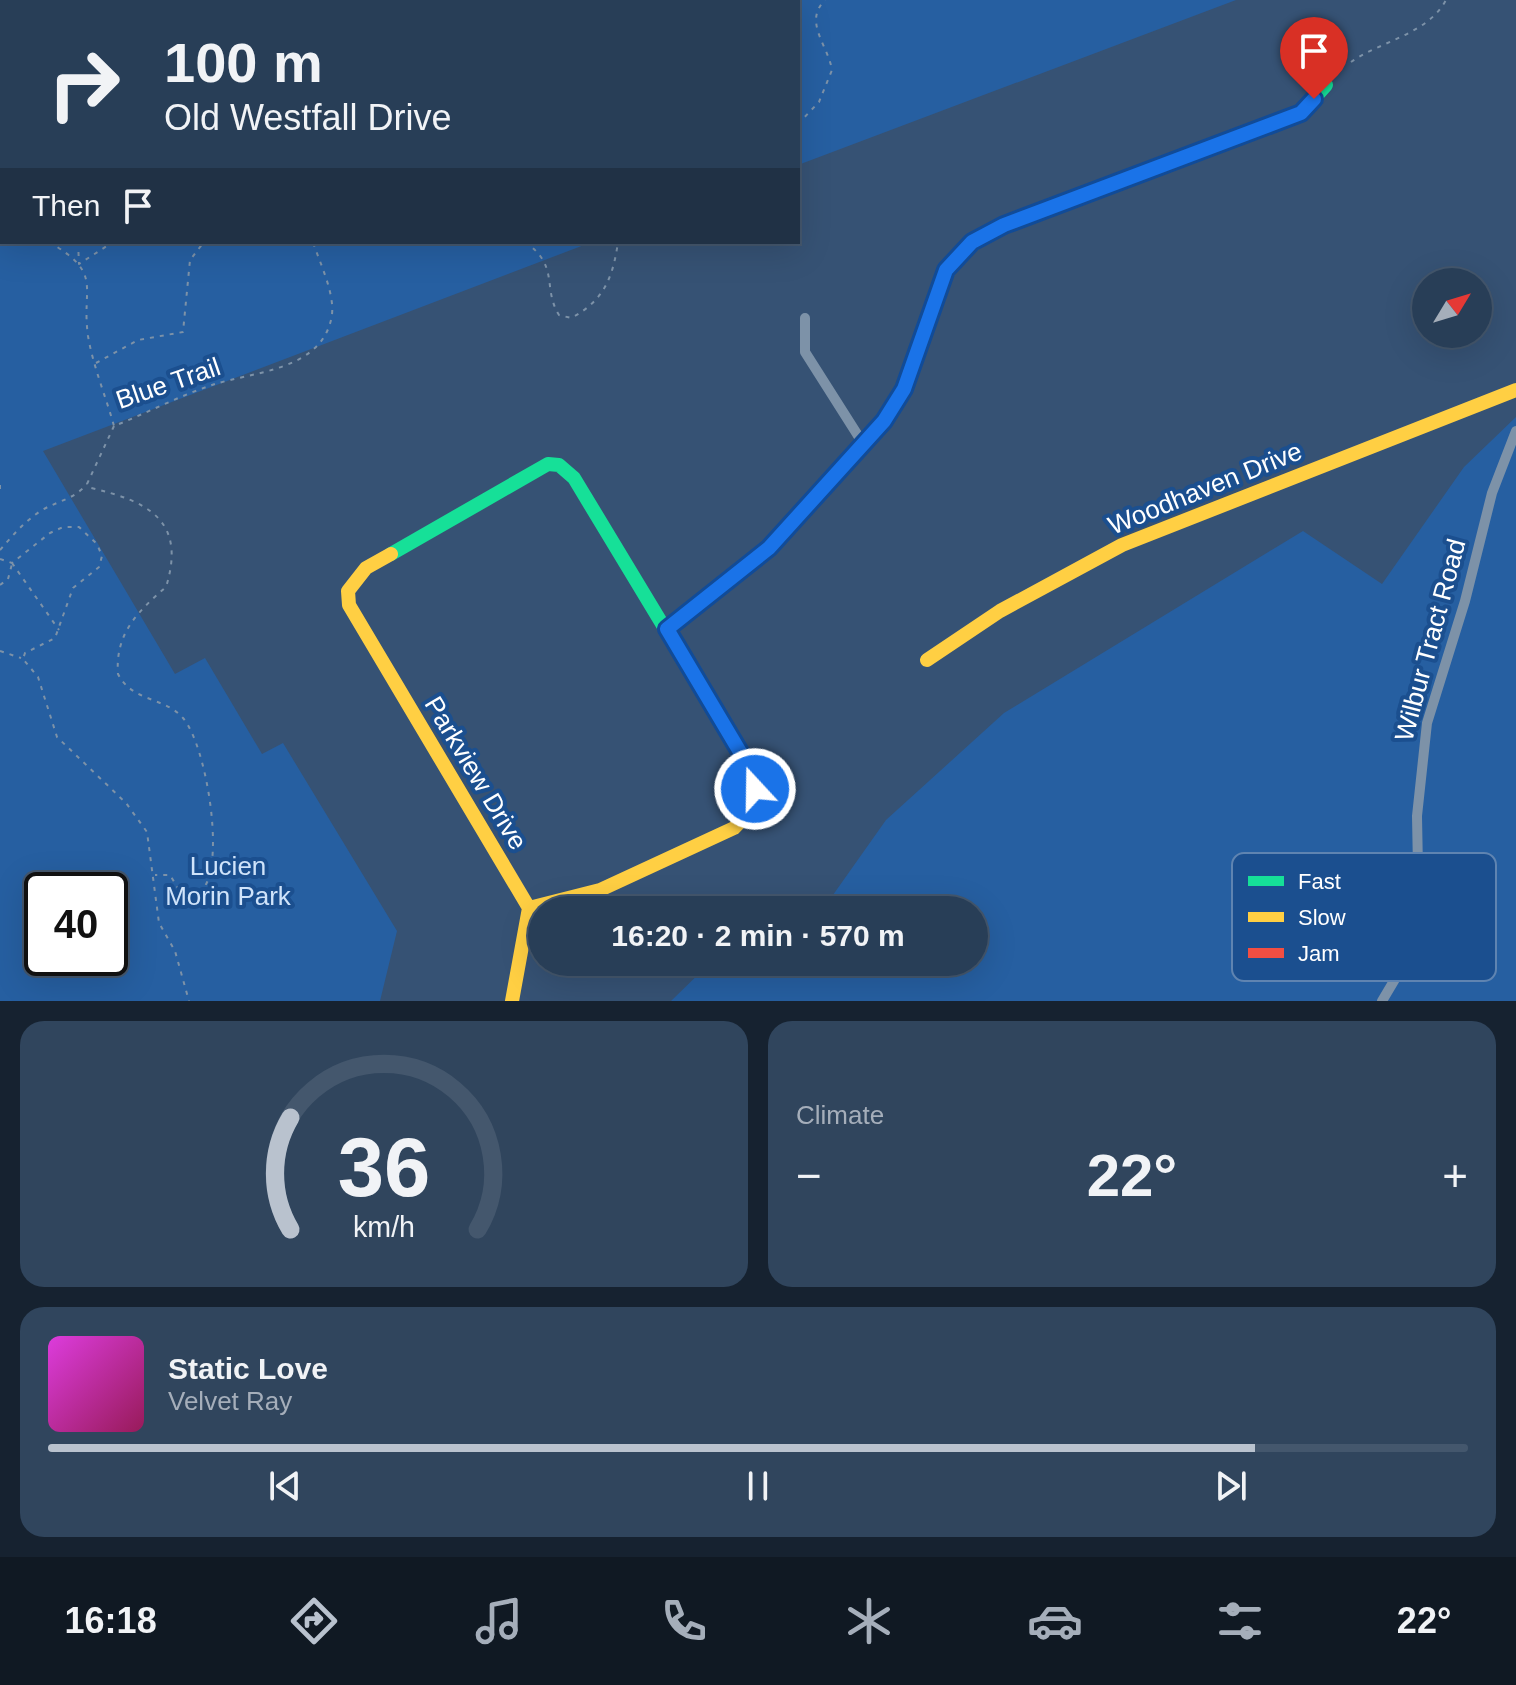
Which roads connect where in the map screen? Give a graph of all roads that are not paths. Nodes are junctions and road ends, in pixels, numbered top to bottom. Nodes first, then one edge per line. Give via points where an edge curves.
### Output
1 (1326, 85) dead end
2 (805, 318) dead end
3 (1516, 390) edge
4 (1516, 431) edge
5 (864, 445) junction
6 (667, 629) junction
7 (927, 660) dead end
8 (1418, 853) edge
9 (576, 896) edge
10 (528, 906) edge
11 (528, 913) edge
12 (1394, 981) edge
13 (512, 1001) edge
14 (1382, 1001) edge

1 - 5 street via 1301,113 1004,225 972,242 946,270 904,389
2 - 5 street via 805,352
3 - 7 street, Woodhaven Drive via 1122,545 1000,611
4 - 8 street, Wilbur Tract Road via 1492,493 1427,723
5 - 6 street via 769,548
6 - 9 street via 751,772 755,789 750,813 734,828
6 - 10 street, Parkview Drive via 574,478 559,465 537,468 355,578 348,591 356,619
11 - 13 street
12 - 14 street, Wilbur Tract Road

